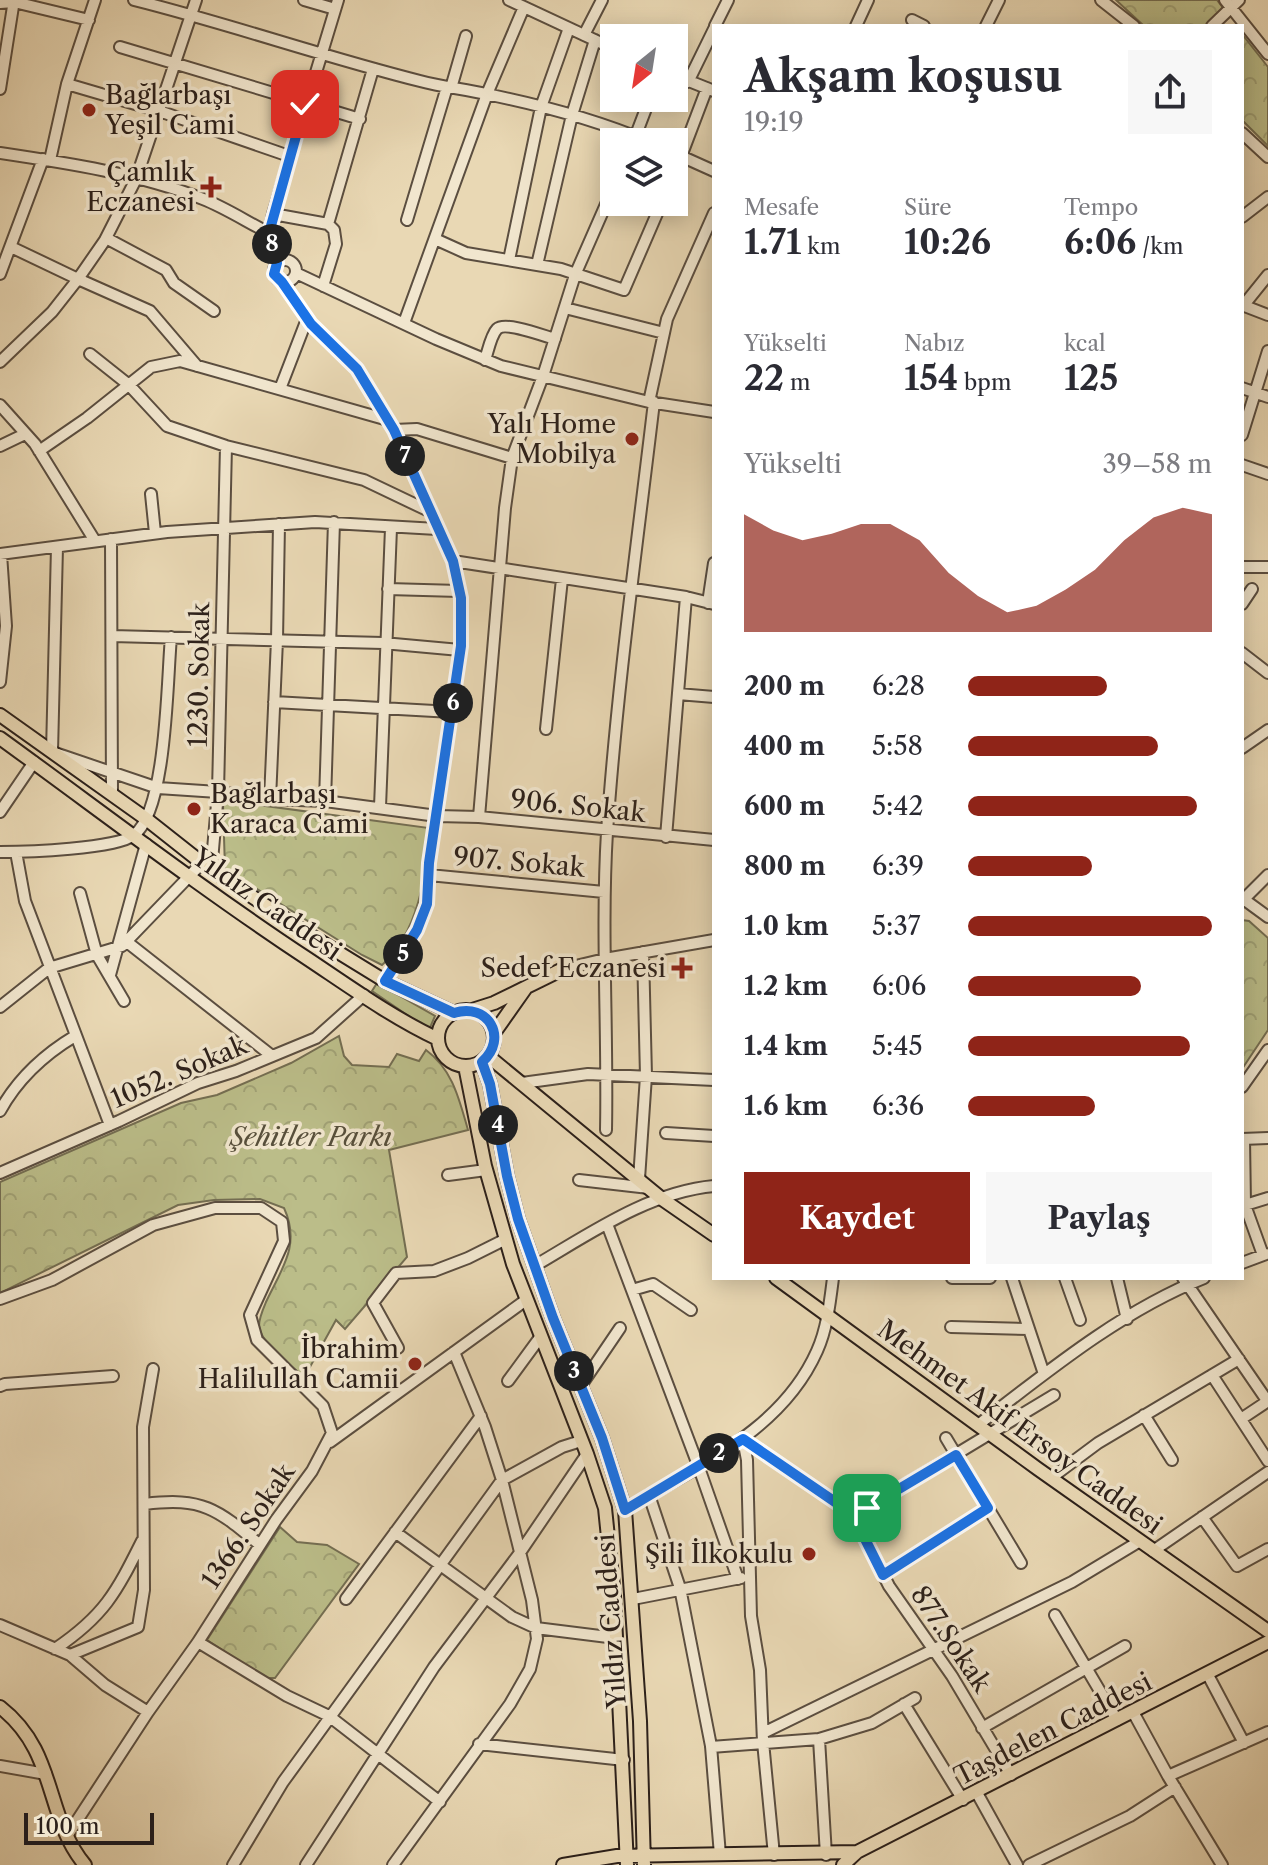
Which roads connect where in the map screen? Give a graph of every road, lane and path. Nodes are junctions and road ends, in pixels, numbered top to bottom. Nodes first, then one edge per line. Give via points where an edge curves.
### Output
1 (95, 0) edge
2 (134, 0) edge
3 (196, 0) edge
4 (304, 0) edge
5 (509, 0) edge
6 (602, 0) edge
7 (728, 0) edge
8 (868, 0) edge
9 (1101, 0) edge
10 (14, 1) edge
11 (996, 1) edge
12 (1232, 2) edge
13 (0, 3) edge
14 (336, 5) edge
15 (524, 7) junction
16 (192, 14) junction
17 (89, 20) junction
18 (912, 20) dead end
19 (716, 24) edge
20 (857, 24) edge
21 (920, 24) edge
22 (987, 24) edge
23 (1131, 24) edge
24 (1214, 24) edge
25 (569, 28) junction
26 (712, 33) edge
27 (584, 35) junction
28 (466, 36) dead end
29 (595, 40) junction
30 (600, 42) edge
31 (120, 47) dead end
32 (1268, 54) edge
33 (320, 55) junction
34 (175, 64) junction
35 (373, 69) junction
36 (688, 82) joint
37 (67, 84) junction
38 (449, 87) junction
39 (0, 89) edge
40 (711, 89) edge
41 (487, 94) junction
42 (305, 104) junction
43 (541, 107) junction
44 (159, 111) junction
45 (572, 115) junction
46 (360, 119) junction
47 (606, 128) edge
48 (688, 134) edge
49 (1244, 135) edge
50 (0, 153) edge
51 (289, 156) junction
52 (1268, 157) edge
53 (688, 159) edge
54 (47, 160) junction
55 (712, 170) edge
56 (136, 179) junction
57 (1268, 197) edge
58 (273, 214) junction
59 (1244, 215) edge
60 (601, 216) edge
61 (656, 216) edge
62 (712, 218) edge
63 (407, 220) dead end
64 (328, 224) junction
65 (269, 233) junction
66 (106, 238) junction
67 (435, 239) junction
68 (11, 247) junction
69 (509, 260) junction
70 (277, 263) junction
71 (537, 265) junction
72 (296, 273) junction
73 (0, 274) edge
74 (575, 275) junction
75 (1268, 275) edge
76 (78, 279) junction
77 (282, 282) junction
78 (323, 286) junction
79 (1244, 305) edge
80 (1244, 306) edge
81 (565, 308) junction
82 (214, 311) dead end
83 (1268, 315) edge
84 (307, 319) junction
85 (404, 323) junction
86 (664, 333) junction
87 (555, 339) junction
88 (1268, 351) edge
89 (90, 354) dead end
90 (485, 360) junction
91 (0, 362) edge
92 (197, 366) junction
93 (543, 376) junction
94 (129, 385) junction
95 (280, 389) junction
96 (1244, 389) edge
97 (1255, 393) junction
98 (1268, 397) edge
99 (651, 402) junction
100 (0, 405) edge
101 (712, 412) edge
102 (391, 425) junction
103 (1244, 429) edge
104 (25, 434) junction
105 (0, 446) edge
106 (226, 446) junction
107 (39, 451) junction
108 (512, 458) junction
109 (1244, 466) edge
110 (1268, 474) edge
111 (151, 494) dead end
112 (429, 511) junction
113 (334, 522) junction
114 (279, 524) junction
115 (223, 528) junction
116 (391, 528) junction
117 (437, 529) junction
118 (155, 533) junction
119 (111, 539) junction
120 (95, 541) junction
121 (57, 547) junction
122 (0, 554) edge
123 (453, 561) junction
124 (1244, 567) edge
125 (1268, 567) edge
126 (500, 569) junction
127 (562, 579) junction
128 (388, 589) junction
129 (1252, 589) dead end
130 (631, 590) junction
131 (459, 591) junction
132 (686, 597) junction
133 (1244, 601) edge
134 (711, 603) edge
135 (112, 636) junction
136 (171, 637) junction
137 (223, 638) junction
138 (277, 640) junction
139 (331, 641) junction
140 (386, 643) junction
141 (460, 650) junction
142 (1244, 654) edge
143 (1267, 670) edge
144 (0, 682) edge
145 (678, 694) junction
146 (712, 697) edge
147 (274, 702) junction
148 (329, 704) junction
149 (385, 706) junction
150 (452, 712) junction
151 (0, 715) edge
152 (546, 729) dead end
153 (1268, 730) edge
154 (0, 738) edge
155 (1244, 747) edge
156 (52, 752) junction
157 (34, 762) junction
158 (112, 771) junction
159 (158, 788) junction
160 (218, 792) junction
161 (112, 794) junction
162 (270, 799) junction
163 (325, 801) junction
164 (380, 807) junction
165 (0, 812) edge
166 (437, 816) junction
167 (479, 817) junction
168 (145, 818) junction
169 (607, 831) junction
170 (134, 835) junction
171 (666, 837) junction
172 (712, 840) edge
173 (146, 844) junction
174 (0, 852) edge
175 (16, 852) junction
176 (202, 863) junction
177 (429, 875) junction
178 (1268, 875) edge
179 (187, 877) junction
180 (604, 892) junction
181 (80, 893) dead end
182 (1244, 898) edge
183 (1244, 901) edge
184 (1268, 917) edge
185 (712, 940) edge
186 (127, 942) junction
187 (116, 949) junction
188 (643, 952) junction
189 (97, 955) junction
190 (605, 959) junction
191 (49, 968) junction
192 (563, 969) joint
193 (110, 975) junction
194 (385, 981) junction
195 (527, 987) junction
196 (364, 995) junction
197 (124, 1001) dead end
198 (0, 1007) edge
199 (472, 1010) junction
200 (454, 1013) junction
201 (494, 1033) junction
202 (75, 1036) junction
203 (438, 1039) junction
204 (1268, 1050) edge
205 (272, 1056) junction
206 (485, 1059) junction
207 (465, 1066) junction
208 (607, 1075) junction
209 (646, 1076) junction
210 (712, 1080) edge
211 (522, 1083) junction
212 (1244, 1084) edge
213 (0, 1111) edge
214 (110, 1125) junction
215 (606, 1130) dead end
216 (666, 1133) dead end
217 (712, 1136) edge
218 (1268, 1138) edge
219 (1244, 1139) edge
220 (486, 1170) junction
221 (0, 1173) edge
222 (448, 1175) dead end
223 (639, 1179) junction
224 (579, 1180) dead end
225 (712, 1186) edge
226 (649, 1188) junction
227 (1268, 1198) edge
228 (662, 1199) junction
229 (1244, 1206) edge
230 (607, 1224) junction
231 (712, 1234) edge
232 (506, 1239) junction
233 (1265, 1254) edge
234 (1244, 1262) edge
235 (536, 1265) junction
236 (779, 1280) edge
237 (833, 1280) edge
238 (1013, 1280) edge
239 (1066, 1280) edge
240 (1117, 1280) edge
241 (1185, 1281) edge
242 (632, 1290) junction
243 (0, 1299) edge
244 (526, 1300) junction
245 (691, 1310) dead end
246 (827, 1313) junction
247 (1127, 1319) junction
248 (1080, 1320) dead end
249 (951, 1327) dead end
250 (620, 1328) dead end
251 (1029, 1329) junction
252 (541, 1336) junction
253 (398, 1348) dead end
254 (454, 1352) junction
255 (1239, 1359) junction
256 (153, 1369) dead end
257 (1044, 1374) junction
258 (1212, 1375) junction
259 (113, 1376) dead end
260 (2, 1381) edge
261 (508, 1381) dead end
262 (580, 1387) junction
263 (1054, 1395) dead end
264 (1268, 1402) edge
265 (1144, 1415) junction
266 (481, 1416) junction
267 (1241, 1419) junction
268 (978, 1425) junction
269 (991, 1435) junction
270 (946, 1438) dead end
271 (743, 1439) junction
272 (581, 1441) junction
273 (325, 1445) junction
274 (587, 1454) junction
275 (956, 1455) junction
276 (1172, 1460) dead end
277 (1268, 1461) edge
278 (698, 1465) junction
279 (1268, 1472) edge
280 (1051, 1478) junction
281 (502, 1480) junction
282 (649, 1495) junction
283 (145, 1504) junction
284 (867, 1508) dead end
285 (988, 1508) junction
286 (625, 1510) junction
287 (1202, 1517) junction
288 (395, 1532) junction
289 (144, 1536) junction
290 (1140, 1541) junction
291 (260, 1545) junction
292 (1268, 1549) edge
293 (1153, 1551) junction
294 (519, 1554) junction
295 (1021, 1563) dead end
296 (440, 1565) junction
297 (883, 1575) junction
298 (750, 1577) junction
299 (738, 1579) junction
300 (681, 1591) junction
301 (486, 1598) junction
302 (346, 1599) dead end
303 (633, 1599) junction
304 (1055, 1615) dead end
305 (0, 1625) edge
306 (536, 1628) junction
307 (616, 1638) junction
308 (1268, 1640) edge
309 (198, 1642) junction
310 (1125, 1646) dead end
311 (55, 1649) junction
312 (933, 1649) junction
313 (70, 1655) junction
314 (1086, 1668) junction
315 (1208, 1675) junction
316 (915, 1698) dead end
317 (904, 1704) junction
318 (0, 1707) edge
319 (148, 1712) junction
320 (1133, 1712) junction
321 (329, 1716) junction
322 (1117, 1720) junction
323 (982, 1728) junction
324 (1268, 1732) edge
325 (763, 1738) junction
326 (819, 1739) junction
327 (1244, 1743) junction
328 (479, 1744) junction
329 (711, 1747) junction
330 (376, 1752) junction
331 (624, 1760) junction
332 (0, 1766) edge
333 (46, 1774) junction
334 (1011, 1775) junction
335 (1168, 1776) junction
336 (1175, 1787) junction
337 (977, 1793) junction
338 (963, 1800) junction
339 (440, 1802) junction
340 (67, 1836) junction
341 (857, 1852) junction
342 (720, 1855) junction
343 (774, 1855) junction
344 (627, 1860) edge
345 (644, 1860) edge
346 (820, 1860) edge
347 (570, 1864) edge
348 (85, 1865) edge
349 (233, 1865) edge
350 (306, 1865) edge
351 (393, 1865) edge
352 (563, 1865) edge
353 (577, 1865) edge
354 (843, 1865) edge
355 (1017, 1865) edge
356 (1029, 1865) edge
357 (1222, 1865) edge

1 - 17 street
2 - 16 street
3 - 16 street
4 - 14 street
5 - 15 street
6 - 27 street
7 - 19 street
8 - 20 street
9 - 23 street
10 - 13 street
10 - 17 street
10 - 39 street
11 - 22 street
12 - 24 street
12 - 32 street
14 - 33 street
15 - 25 street
15 - 41 street
16 - 33 street
16 - 34 street
17 - 37 street
18 - 21 street
25 - 27 street
25 - 43 street
26 - 36 street
27 - 29 street
28 - 38 street
29 - 30 street
29 - 45 street
31 - 34 street
33 - 35 street
33 - 42 street
34 - 42 street
34 - 44 street
35 - 38 street
35 - 46 street
36 - 40 street
37 - 44 street
37 - 54 street
38 - 41 street
38 - 63 street
40 - 48 street
41 - 43 street
41 - 67 street
42 - 46 street
42 - 51 street
43 - 45 street
43 - 69 street
44 - 51 street
44 - 56 street
45 - 47 street
45 - 71 street
46 - 64 street
49 - 52 street
50 - 54 street
51 - 58 street
53 - 55 street
54 - 56 street
54 - 68 street
56 - 65 street via 204,199
56 - 66 street
57 - 59 street
58 - 64 street
58 - 65 street
60 - 74 street
61 - 74 street via 624,290
62 - 86 street
64 - 78 street via 336,238
65 - 70 street
66 - 76 street
66 - 82 street via 166,270 174,283
67 - 69 street via 466,253
67 - 85 street
68 - 73 street
68 - 76 street
69 - 71 street
70 - 72 street via 290,261
70 - 77 street via 274,274
71 - 74 street
72 - 77 street
72 - 78 street
74 - 81 street
75 - 79 street
76 - 91 street
76 - 92 street via 150,311
77 - 84 street
78 - 85 street
80 - 83 street
81 - 86 street
81 - 87 street
84 - 95 street
84 - 102 street via 357,369
85 - 90 street
86 - 99 street
87 - 90 street via 501,326
87 - 93 street
88 - 97 street
89 - 94 street
90 - 93 street
92 - 94 street via 180,361 151,367
92 - 95 street
93 - 99 street
93 - 108 street
94 - 106 street via 167,426
94 - 107 street
95 - 102 street
96 - 97 street
97 - 98 street
97 - 103 street
99 - 101 street
99 - 130 street
100 - 104 street
102 - 108 street
102 - 112 street
104 - 105 street
104 - 107 street
106 - 112 street via 364,480
106 - 115 street, 1230. Sokak
107 - 120 street
108 - 126 street
109 - 110 street
111 - 118 street
112 - 117 street
113 - 114 street
113 - 116 street
113 - 139 street
114 - 115 street
114 - 138 street
115 - 118 street
115 - 137 street, 1230. Sokak
116 - 117 street
116 - 128 street
117 - 123 street
118 - 119 street
119 - 120 street
119 - 135 street
120 - 121 street
121 - 122 street
121 - 156 street
122 - 144 street via 6,626
123 - 126 street
123 - 131 street
124 - 125 street
126 - 127 street
126 - 167 street
127 - 130 street
127 - 152 street
128 - 131 street
128 - 140 street
129 - 133 street
130 - 132 street
130 - 169 street
131 - 141 street
132 - 134 street
132 - 145 street
135 - 136 street
135 - 158 street
136 - 137 street
136 - 159 street
137 - 138 street
137 - 160 street, 1230. Sokak
138 - 139 street
138 - 147 street
139 - 140 street
139 - 148 street
140 - 141 street
140 - 149 street
141 - 150 street
142 - 143 street
145 - 146 street
145 - 171 street
147 - 148 street
147 - 162 street
148 - 149 street
148 - 163 street
149 - 150 street
149 - 164 street
150 - 166 street
151 - 156 main road, Yıldız Caddesi
153 - 155 street
154 - 157 main road, Yıldız Caddesi
156 - 158 street, 906. Sokak
156 - 161 main road, Yıldız Caddesi
157 - 165 street
157 - 170 main road, Yıldız Caddesi
158 - 159 street, 906. Sokak
158 - 161 street
159 - 160 street, 906. Sokak
159 - 168 street
160 - 162 street, 906. Sokak
160 - 176 street, 1230. Sokak via 212,861
161 - 168 main road, Yıldız Caddesi
162 - 163 street, 906. Sokak
163 - 164 street, 906. Sokak
164 - 166 street, 906. Sokak
166 - 167 street, 906. Sokak
166 - 177 street
167 - 169 street, 906. Sokak
168 - 170 street
168 - 176 main road, Yıldız Caddesi
169 - 171 street, 906. Sokak
169 - 180 street
170 - 173 main road, Yıldız Caddesi
170 - 175 street via 92,847
171 - 172 street, 906. Sokak
173 - 179 main road, Yıldız Caddesi
173 - 187 street
174 - 175 street
175 - 191 street via 25,901
176 - 179 street
176 - 194 main road, Yıldız Caddesi
177 - 180 street, 907. Sokak
177 - 194 street via 427,904 417,930
178 - 182 street
179 - 186 street
179 - 196 main road, Yıldız Caddesi
180 - 190 street
181 - 189 street
183 - 184 street
185 - 188 street
186 - 187 street
186 - 205 street
187 - 189 street
187 - 193 street
188 - 190 street
188 - 209 street
189 - 191 street
189 - 193 street
190 - 192 street
190 - 208 street
191 - 198 street
191 - 202 street
192 - 195 main road
193 - 197 street
194 - 200 main road, Yıldız Caddesi
195 - 199 main road
195 - 201 main road
196 - 203 main road, Yıldız Caddesi
196 - 205 street, 1052. Sokak via 316,1038
199 - 200 main road
199 - 201 main road via 487,1019
200 - 203 main road via 442,1024
201 - 206 main road
202 - 213 street via 38,1064
202 - 214 street
203 - 207 main road, Yıldız Caddesi via 443,1055
204 - 212 street
205 - 214 street, 1052. Sokak via 198,1083
206 - 207 main road
206 - 211 main road
206 - 235 main road, Yıldız Caddesi via 507,1176
207 - 220 main road, Yıldız Caddesi
208 - 209 street
208 - 211 street
208 - 215 street
209 - 210 street
209 - 223 street
211 - 223 main road
214 - 221 street, 1052. Sokak
216 - 217 street
218 - 219 street
220 - 222 street
220 - 232 main road, Yıldız Caddesi
223 - 226 main road
224 - 226 street
225 - 228 street
226 - 228 main road
227 - 229 street
228 - 230 street
228 - 231 main road
229 - 233 street
230 - 235 street
230 - 242 street
232 - 244 main road, Yıldız Caddesi
232 - 253 street via 434,1271 396,1273 373,1303
233 - 234 street
235 - 262 main road, Yıldız Caddesi
236 - 246 main road, Mehmet Akif Ersoy Caddesi
237 - 246 street
238 - 251 street
239 - 248 street
240 - 247 street
241 - 247 street
241 - 255 street
242 - 245 street via 653,1284
242 - 278 street
243 - 273 street via 52,1280 153,1225 215,1208 261,1208 282,1222 284,1241 250,1315 253,1327 257,1340 323,1406 332,1433
244 - 252 main road, Yıldız Caddesi
244 - 254 street, 1366. Sokak
246 - 268 main road, Mehmet Akif Ersoy Caddesi
246 - 271 street via 819,1348 806,1372 780,1409
247 - 257 street
249 - 251 street
250 - 262 street
251 - 257 street
252 - 261 street
252 - 272 main road, Yıldız Caddesi
254 - 266 street
254 - 273 street, 1366. Sokak
255 - 258 street
255 - 264 street
256 - 283 street via 143,1427
257 - 268 street
258 - 265 street
258 - 267 street
259 - 260 street
262 - 286 main road, Yıldız Caddesi
263 - 269 street
264 - 267 street
265 - 276 street
265 - 280 street
266 - 281 street
266 - 288 street
267 - 277 street
268 - 269 main road, Mehmet Akif Ersoy Caddesi
269 - 275 street
269 - 280 main road, Mehmet Akif Ersoy Caddesi
270 - 275 street
271 - 278 street
271 - 297 street, 877.Sokak via 841,1506 860,1529
271 - 298 street
272 - 274 main road, Yıldız Caddesi
272 - 281 street
273 - 291 street, 1366. Sokak
274 - 294 street
274 - 307 main road, Yıldız Caddesi via 605,1508
275 - 284 street
275 - 285 street
278 - 282 street
278 - 299 street
279 - 287 street
280 - 290 main road, Mehmet Akif Ersoy Caddesi
281 - 294 street
281 - 296 street
282 - 286 street
282 - 300 street
283 - 289 street
283 - 291 street via 199,1504 225,1516
285 - 295 street
285 - 297 street
286 - 303 main road, Yıldız Caddesi
287 - 292 street via 1237,1566
287 - 293 street
288 - 296 street
288 - 302 street
289 - 311 street via 108,1603
289 - 313 street via 138,1627
290 - 293 main road, Mehmet Akif Ersoy Caddesi
290 - 312 street via 1072,1582
291 - 309 street, 1366. Sokak
293 - 308 main road, Mehmet Akif Ersoy Caddesi via 1238,1611
294 - 301 street
294 - 306 street
296 - 301 street
296 - 321 street
297 - 312 street, 877.Sokak
298 - 299 street
298 - 325 street
299 - 300 street
300 - 303 street
300 - 329 street
301 - 306 street
301 - 330 street
303 - 345 main road, Yıldız Caddesi
304 - 314 street
305 - 311 street
306 - 307 street
306 - 328 street via 530,1669
307 - 331 main road, Yıldız Caddesi
308 - 315 main road, Taşdelen Caddesi
309 - 319 street, 1366. Sokak
309 - 321 street
310 - 314 street
311 - 313 street
312 - 323 street, 877.Sokak
312 - 325 street
313 - 319 street
314 - 322 street
314 - 323 street
315 - 320 main road, Taşdelen Caddesi
315 - 327 street
316 - 317 street
317 - 326 street via 872,1723
317 - 338 street
318 - 333 main road via 33,1742
319 - 340 street, 1366. Sokak
320 - 322 main road, Taşdelen Caddesi
320 - 335 street
321 - 330 street
321 - 349 street
322 - 334 main road, Taşdelen Caddesi
323 - 334 street, 877.Sokak
324 - 327 street
325 - 326 street
325 - 329 street
325 - 343 street
326 - 346 street
327 - 335 street
328 - 331 street
328 - 339 street
329 - 342 street
330 - 339 street
330 - 350 street
331 - 344 main road, Yıldız Caddesi
332 - 333 street
333 - 340 main road
334 - 337 main road, Taşdelen Caddesi
335 - 336 street
336 - 356 street via 1130,1816
336 - 357 street
337 - 338 main road, Taşdelen Caddesi
337 - 355 street
338 - 341 main road, Taşdelen Caddesi
339 - 351 street
340 - 348 main road
341 - 346 main road
341 - 354 main road
342 - 343 main road
342 - 345 main road
343 - 346 main road
344 - 345 main road
344 - 347 main road
347 - 352 main road
347 - 353 main road

